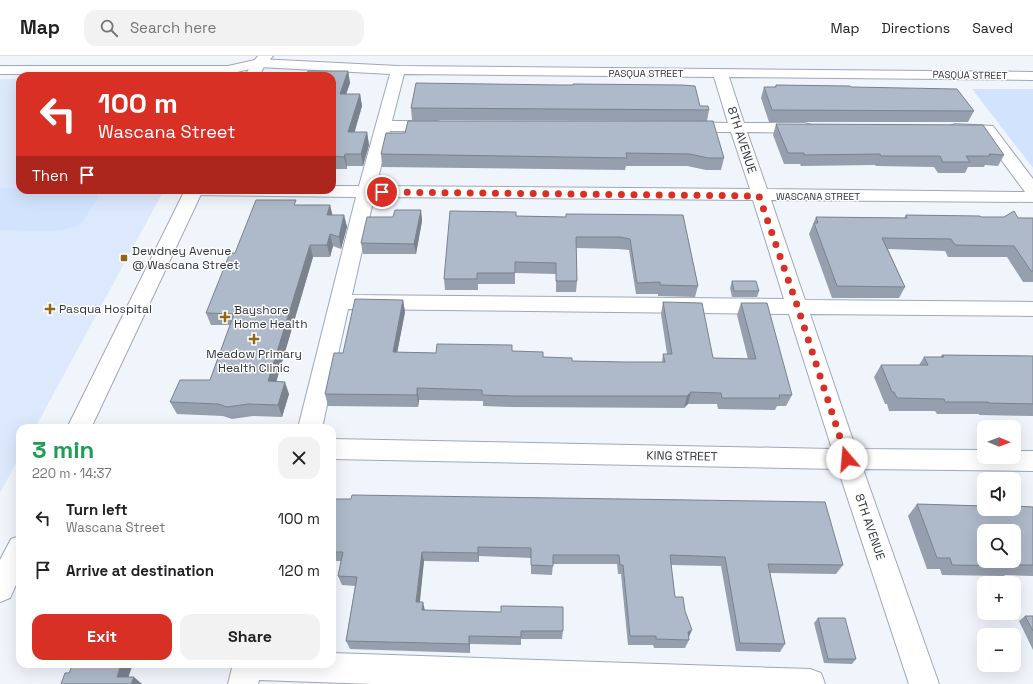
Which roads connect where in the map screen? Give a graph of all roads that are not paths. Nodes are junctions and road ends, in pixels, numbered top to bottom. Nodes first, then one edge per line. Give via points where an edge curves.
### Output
1 (242, 56) edge
2 (433, 56) edge
3 (635, 56) edge
4 (261, 58) edge
5 (0, 70) edge
6 (398, 70) junction
7 (430, 70) junction
8 (254, 72) edge
9 (638, 73) junction
10 (720, 73) junction
11 (1033, 76) edge
12 (384, 126) junction
13 (455, 126) edge
14 (667, 127) edge
15 (738, 127) junction
16 (824, 128) edge
17 (940, 129) edge
18 (1033, 191) edge
19 (336, 192) edge
20 (366, 192) junction
21 (192, 194) edge
22 (759, 196) junction
23 (1033, 197) edge
24 (340, 302) junction
25 (798, 308) junction
26 (1033, 309) edge
27 (81, 424) edge
28 (311, 424) edge
29 (336, 449) edge
30 (847, 459) junction
31 (1033, 461) edge
32 (16, 556) edge
33 (0, 589) edge
34 (246, 671) edge
35 (810, 684) edge
36 (924, 684) edge

1 - 4 street, PASQUA STREET
2 - 7 street
3 - 9 street
4 - 5 street, PASQUA STREET via 228,70
4 - 6 street, PASQUA STREET
4 - 8 street
6 - 7 street, PASQUA STREET
6 - 12 street
7 - 9 street, PASQUA STREET
9 - 10 street, PASQUA STREET
10 - 11 street, PASQUA STREET via 750,68 858,68
10 - 15 street, 8TH AVENUE
12 - 13 street
12 - 20 street
14 - 15 street
15 - 16 street
15 - 22 street, 8TH AVENUE
17 - 18 street via 987,129
19 - 20 street, WASCANA STREET
20 - 22 street, WASCANA STREET
20 - 24 street
21 - 27 street
22 - 23 street, WASCANA STREET
22 - 25 street, 8TH AVENUE
24 - 25 street
24 - 28 street
25 - 26 street
25 - 30 street, 8TH AVENUE
29 - 30 street, KING STREET
30 - 31 street, KING STREET
30 - 36 street, 8TH AVENUE
32 - 33 street
34 - 35 street

